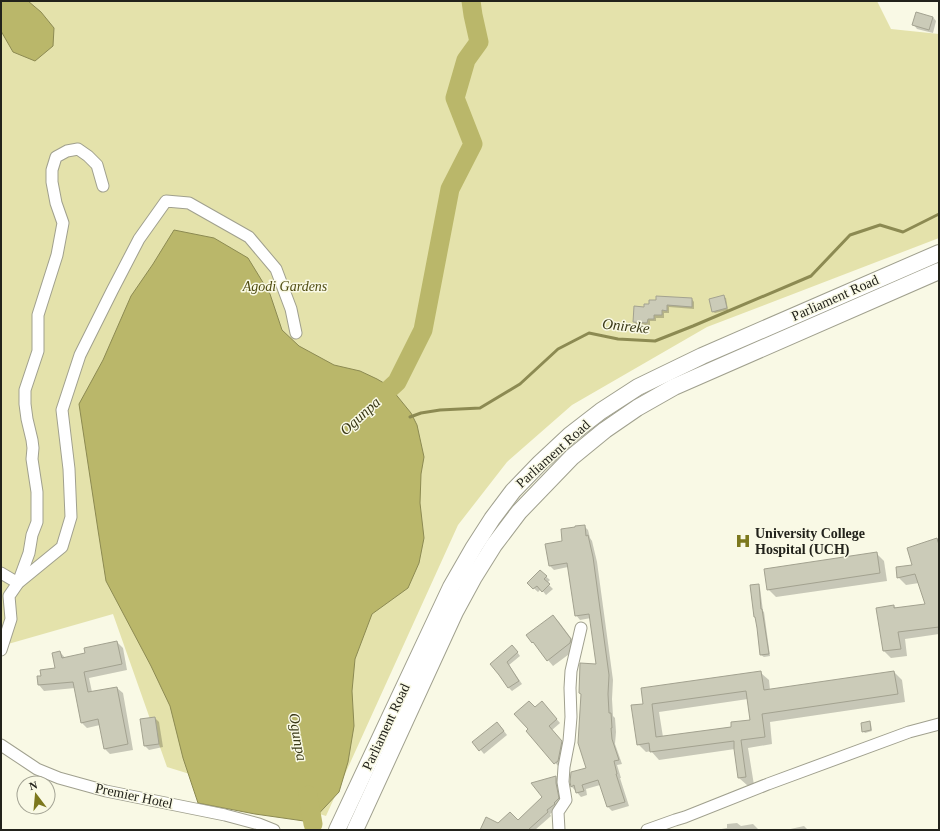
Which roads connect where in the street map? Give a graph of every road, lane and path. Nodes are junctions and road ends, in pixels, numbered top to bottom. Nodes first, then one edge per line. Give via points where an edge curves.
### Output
1 (103, 186) dead end
2 (939, 253) edge
3 (939, 271) edge
4 (296, 333) dead end
5 (1, 573) edge
6 (18, 584) junction
7 (581, 628) dead end
8 (1, 650) edge
9 (939, 724) edge
10 (1, 744) edge
11 (274, 830) edge
12 (337, 830) edge
13 (355, 830) edge
14 (559, 830) edge
15 (647, 830) edge

1 - 6 street via 97,166 78,149 56,157 52,182 63,223 58,255 38,315 38,351 25,390 37,492 37,522
2 - 12 main road, Parliament Road via 702,356 638,387 570,435 540,463 492,518 451,587
3 - 13 main road, Parliament Road via 674,387 637,408 572,456 519,512 494,544 474,577 455,612
4 - 6 street via 291,309 276,269 249,237 189,203 166,201 139,239 112,290 80,355 62,410 69,469 71,517 62,547
5 - 6 street
6 - 8 street via 9,596 11,619
7 - 14 street via 571,671 570,735 563,782 566,800 558,812
9 - 15 street via 909,732
10 - 11 street, Premier Hotel via 36,769 59,778 106,791 225,815

